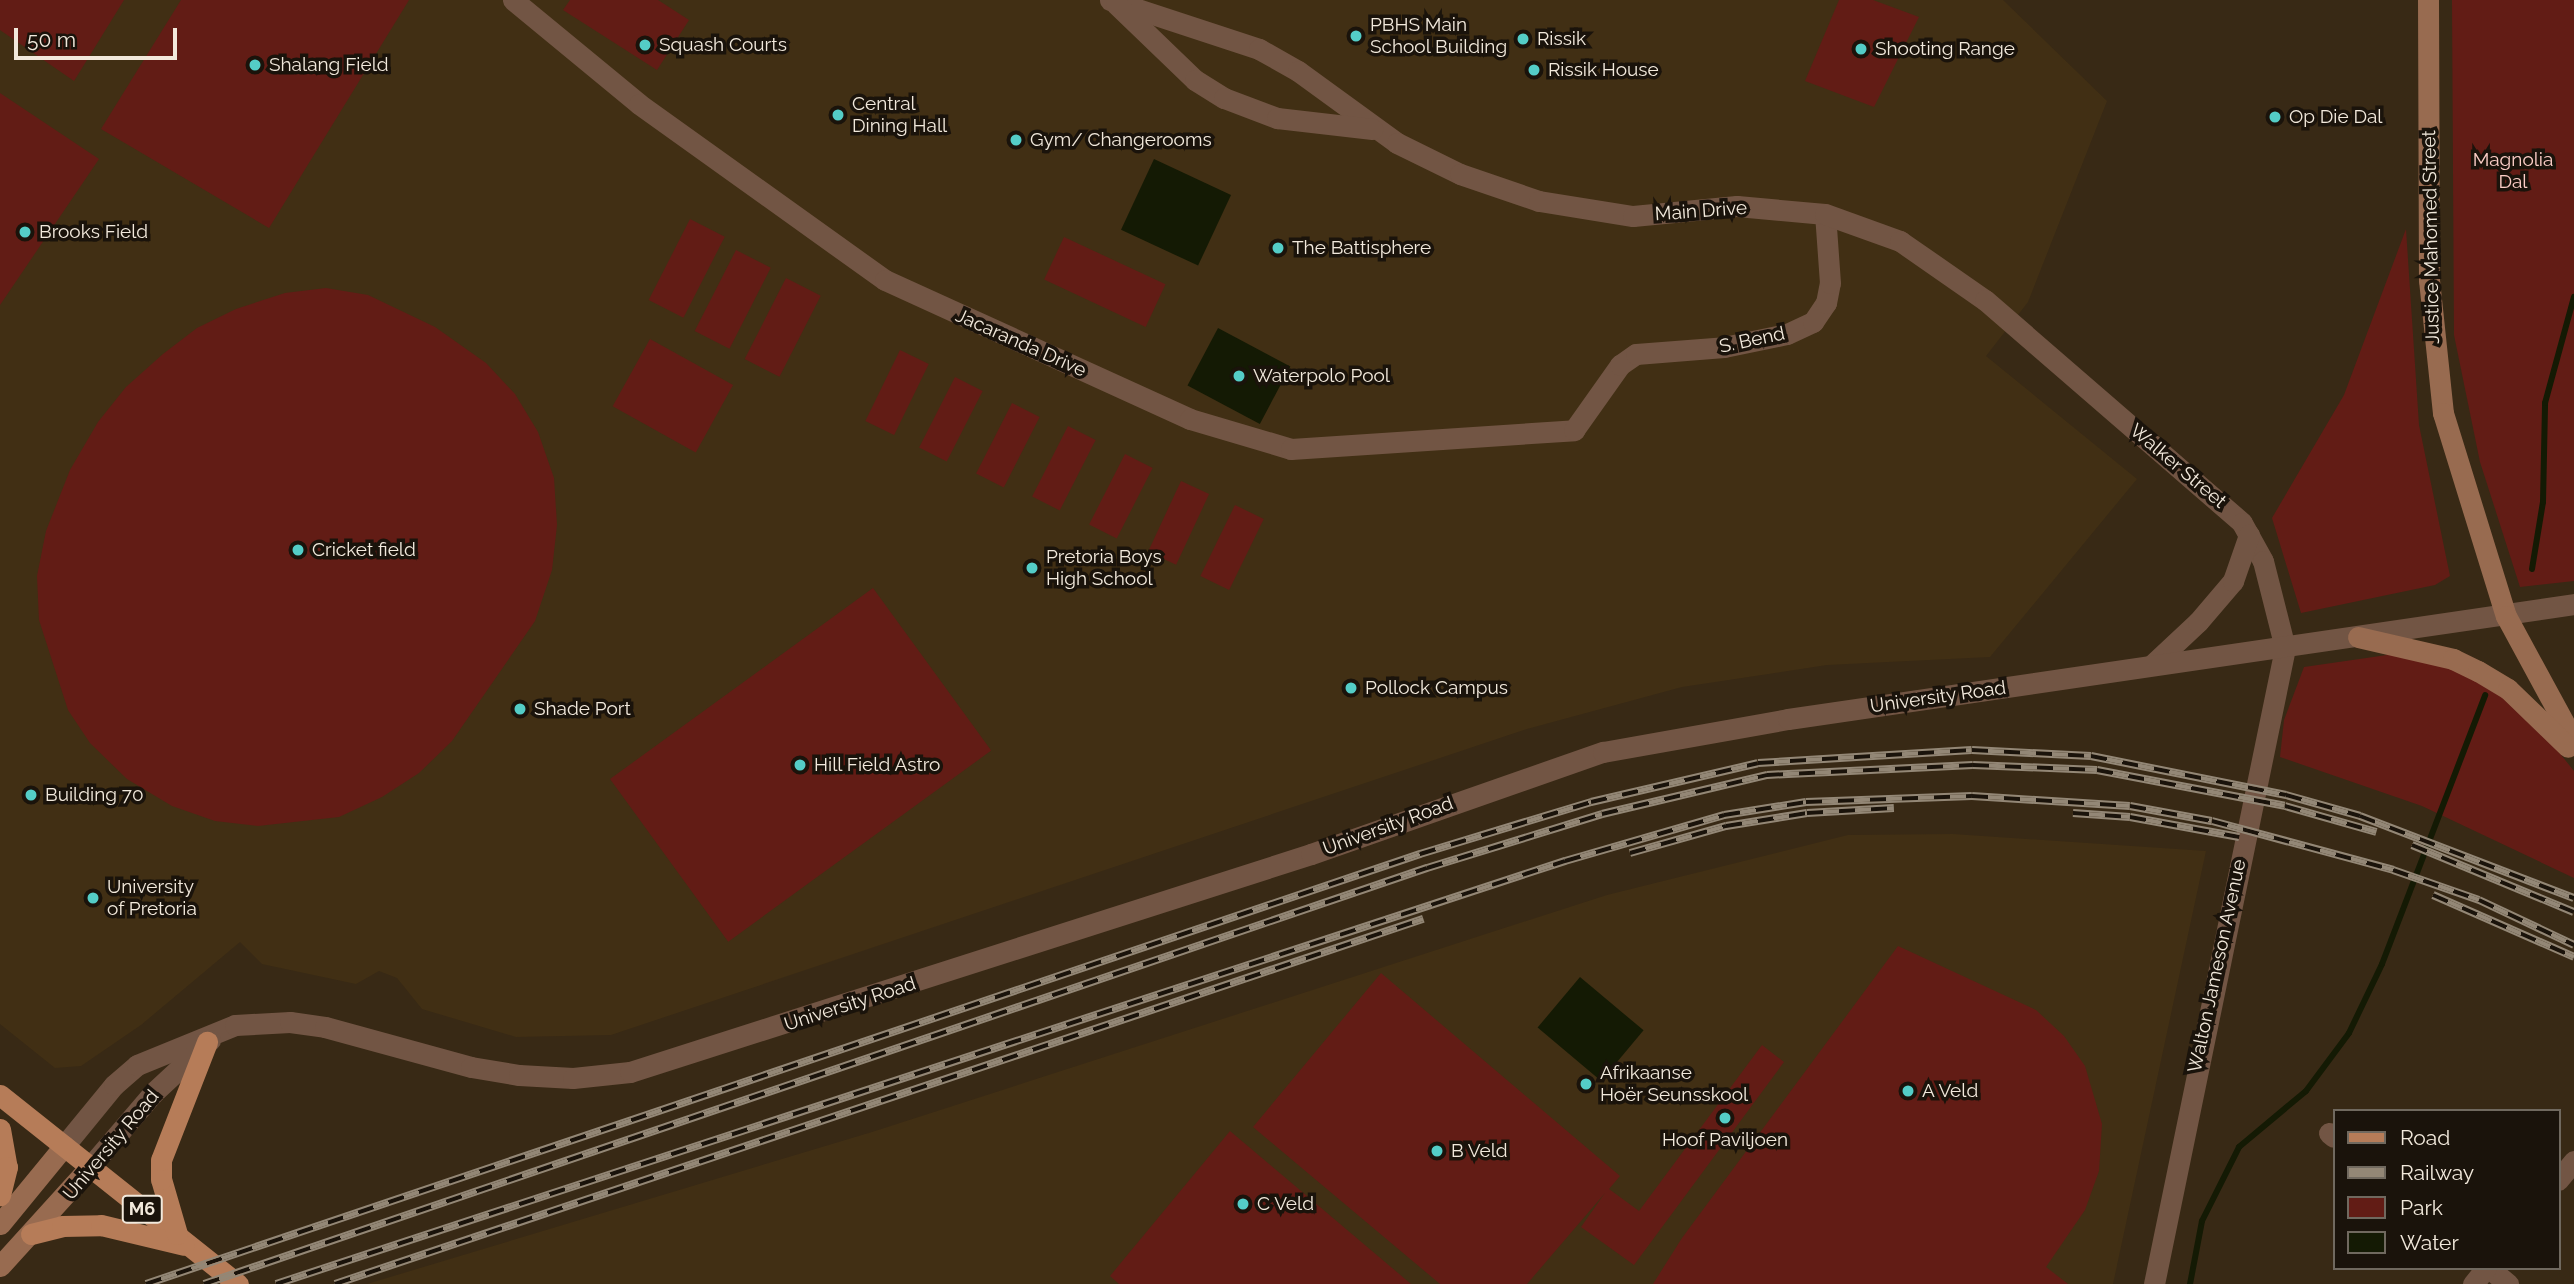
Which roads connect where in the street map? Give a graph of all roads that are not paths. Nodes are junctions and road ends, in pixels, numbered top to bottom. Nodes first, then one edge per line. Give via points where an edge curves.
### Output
1 (513, 0) edge
2 (2428, 0) edge
3 (1114, 1) edge
4 (1374, 130) junction
5 (1825, 214) junction
6 (2012, 323) joint
7 (1599, 398) joint
8 (2249, 535) junction
9 (2574, 604) edge
10 (2506, 615) junction
11 (2358, 637) junction
12 (2285, 648) junction
13 (2152, 665) junction
14 (2574, 741) edge
15 (2574, 753) edge
16 (225, 1028) junction
17 (207, 1042) junction
18 (0, 1095) edge
19 (0, 1129) edge
20 (64, 1146) junction
21 (2574, 1161) edge
22 (89, 1168) junction
23 (2560, 1178) edge
24 (0, 1195) edge
25 (0, 1224) edge
26 (31, 1234) junction
27 (177, 1234) junction
28 (196, 1249) junction
29 (0, 1266) edge
30 (2485, 1270) edge
31 (2490, 1270) edge
32 (238, 1284) edge
33 (2154, 1284) edge
34 (2473, 1284) edge
35 (2508, 1284) edge

1 - 7 street, Jacaranda Drive via 639,104 885,280 1190,418 1297,450 1569,432 1580,426
2 - 10 main road, Justice Mahomed Street via 2432,339 2442,413
3 - 4 street, Main Drive via 1259,49 1298,71
3 - 4 street, Main Drive via 1195,80 1224,98 1278,118
4 - 5 street, Main Drive via 1460,174 1539,201 1596,213 1633,216 1737,206
5 - 6 street, Main Drive via 1900,241
5 - 7 street, S. Bend via 1830,284 1826,303 1813,322 1787,334 1724,347 1636,354 1620,365
6 - 8 street, Walker Street via 2229,508
8 - 12 street, Walker Street via 2263,561
8 - 13 street via 2233,581
9 - 10 street, University Road
10 - 11 street, University Road
10 - 14 main road, Justice Mahomed Street
11 - 12 street, University Road
11 - 15 main road via 2453,659 2478,671 2508,689
12 - 13 street, University Road
12 - 33 street, Walton Jameson Avenue
13 - 16 street, University Road via 1668,737 1602,752 1297,859 629,1072 602,1077 534,1076 471,1067 325,1027 264,1022
16 - 17 street, University Road
16 - 20 street, University Road via 137,1065 114,1085
17 - 22 street, University Road via 153,1093
17 - 27 main road via 160,1160
18 - 20 main road, M6
19 - 24 main road via 7,1167
20 - 22 main road, M6
20 - 25 main road, University Road
21 - 23 street
22 - 26 main road, University Road
22 - 27 main road, M6
26 - 28 main road via 62,1226 101,1225
26 - 29 main road, University Road
27 - 28 main road, M6
28 - 32 main road, M6
30 - 34 street
31 - 35 street

